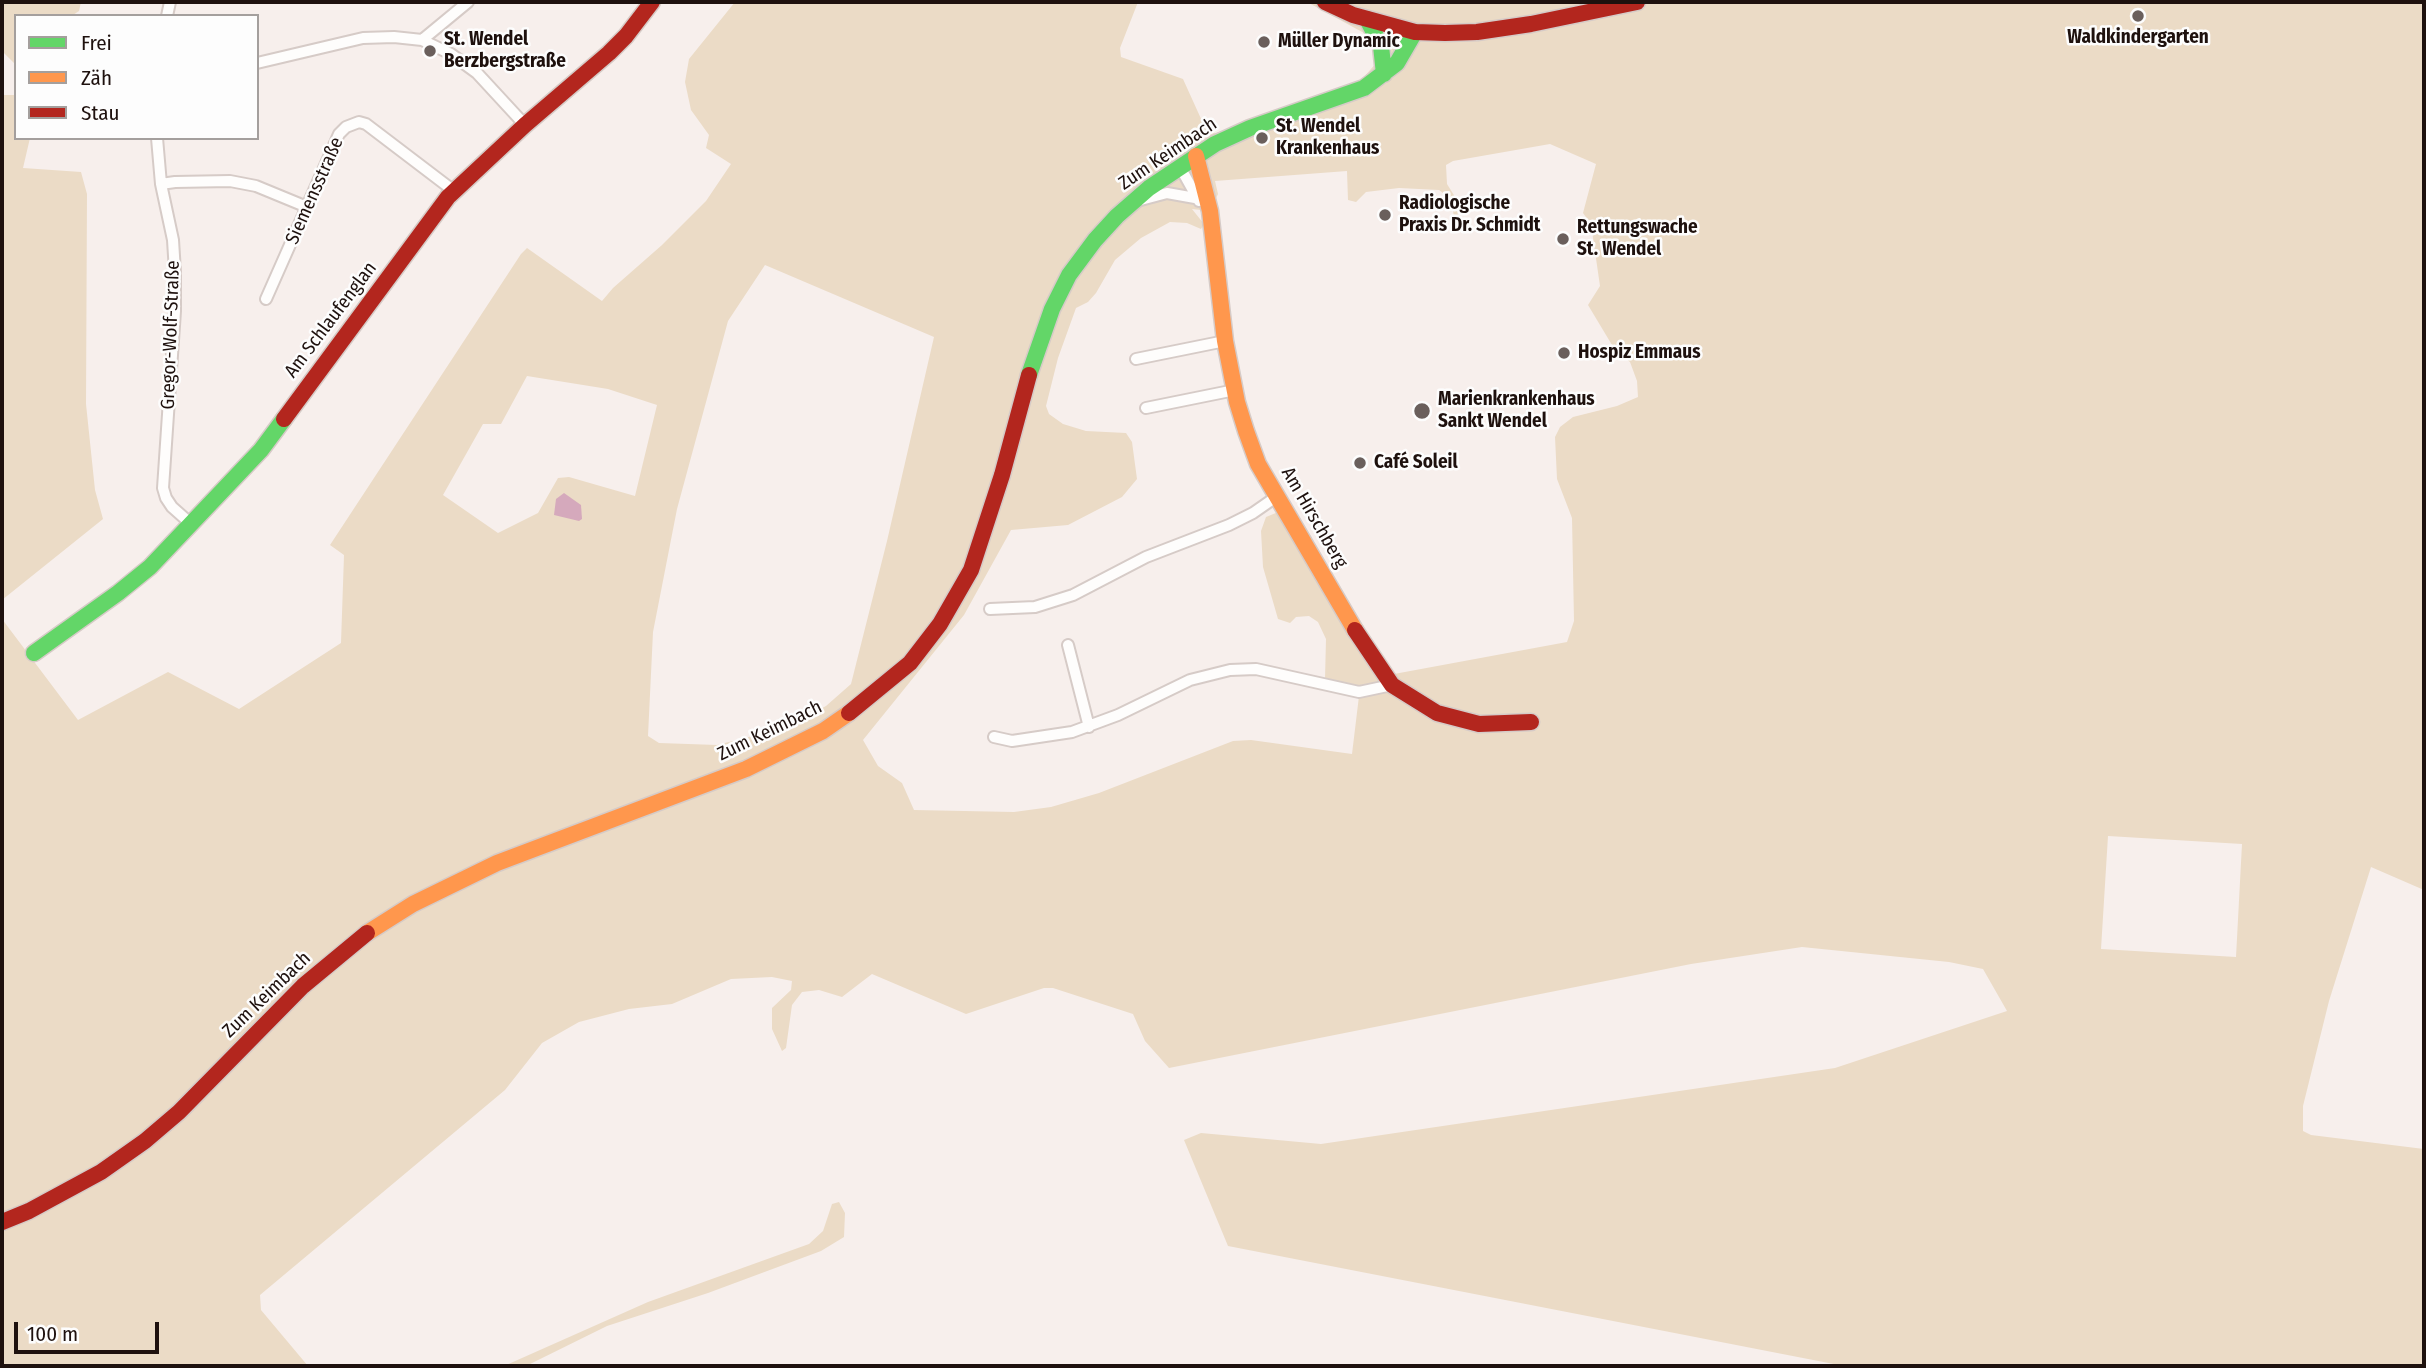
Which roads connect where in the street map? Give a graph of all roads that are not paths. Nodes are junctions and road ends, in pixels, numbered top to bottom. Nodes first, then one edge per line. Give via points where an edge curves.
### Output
1 (468, 2) edge
2 (652, 2) edge
3 (1325, 2) edge
4 (1637, 2) edge
5 (1367, 19) junction
6 (1407, 30) junction
7 (422, 40) junction
8 (259, 63) edge
9 (1384, 67) junction
10 (525, 125) junction
11 (156, 140) edge
12 (1196, 156) junction
13 (1180, 167) junction
14 (161, 184) junction
15 (454, 191) junction
16 (1195, 198) junction
17 (1134, 201) junction
18 (307, 207) junction
19 (1210, 211) junction
20 (266, 299) dead end
21 (1225, 341) junction
22 (1136, 359) dead end
23 (1235, 390) junction
24 (1146, 408) dead end
25 (1276, 497) junction
26 (190, 523) junction
27 (990, 609) dead end
28 (1068, 645) dead end
29 (34, 653) dead end
30 (1392, 685) junction
31 (1531, 722) dead end
32 (1089, 727) junction
33 (993, 737) dead end
34 (2, 1222) edge

1 - 7 street
2 - 10 street, Am Schlaufenglan via 609,53
3 - 5 street
4 - 6 street via 1477,32
5 - 6 street
5 - 9 street via 1381,46
6 - 9 street, Zum Keimbach via 1397,63
7 - 8 street via 363,38
7 - 10 street via 477,73
9 - 12 street, Zum Keimbach via 1364,88 1230,136
10 - 15 street, Am Schlaufenglan
11 - 14 street, Gregor-Wolf-Straße
12 - 13 street, Zum Keimbach
12 - 19 street, Am Hirschberg
13 - 16 street
13 - 17 street, Zum Keimbach
14 - 18 street via 230,181 265,189
14 - 26 street, Gregor-Wolf-Straße via 175,272 163,488 172,507
15 - 18 street, Siemensstraße via 359,122 339,134
15 - 26 street, Am Schlaufenglan via 261,450
16 - 17 street via 1167,193
16 - 19 street
17 - 34 street, Zum Keimbach via 1095,240 1069,275 1052,309 971,570 940,624 910,663 823,732 746,769 497,863 413,904 368,933 303,986 179,1112 145,1140 101,1172
18 - 20 street, Siemensstraße
19 - 21 street, Am Hirschberg
21 - 22 street
21 - 23 street, Am Hirschberg
23 - 24 street
23 - 25 street, Am Hirschberg via 1258,464
25 - 27 street via 1229,525 1094,579 1073,595 1035,607
25 - 30 street, Am Hirschberg
26 - 29 street, Am Schlaufenglan via 150,567
28 - 32 street
30 - 31 street, Am Hirschberg via 1437,713 1479,724
30 - 32 street via 1359,692 1256,669 1230,670 1190,680
32 - 33 street via 1012,741

